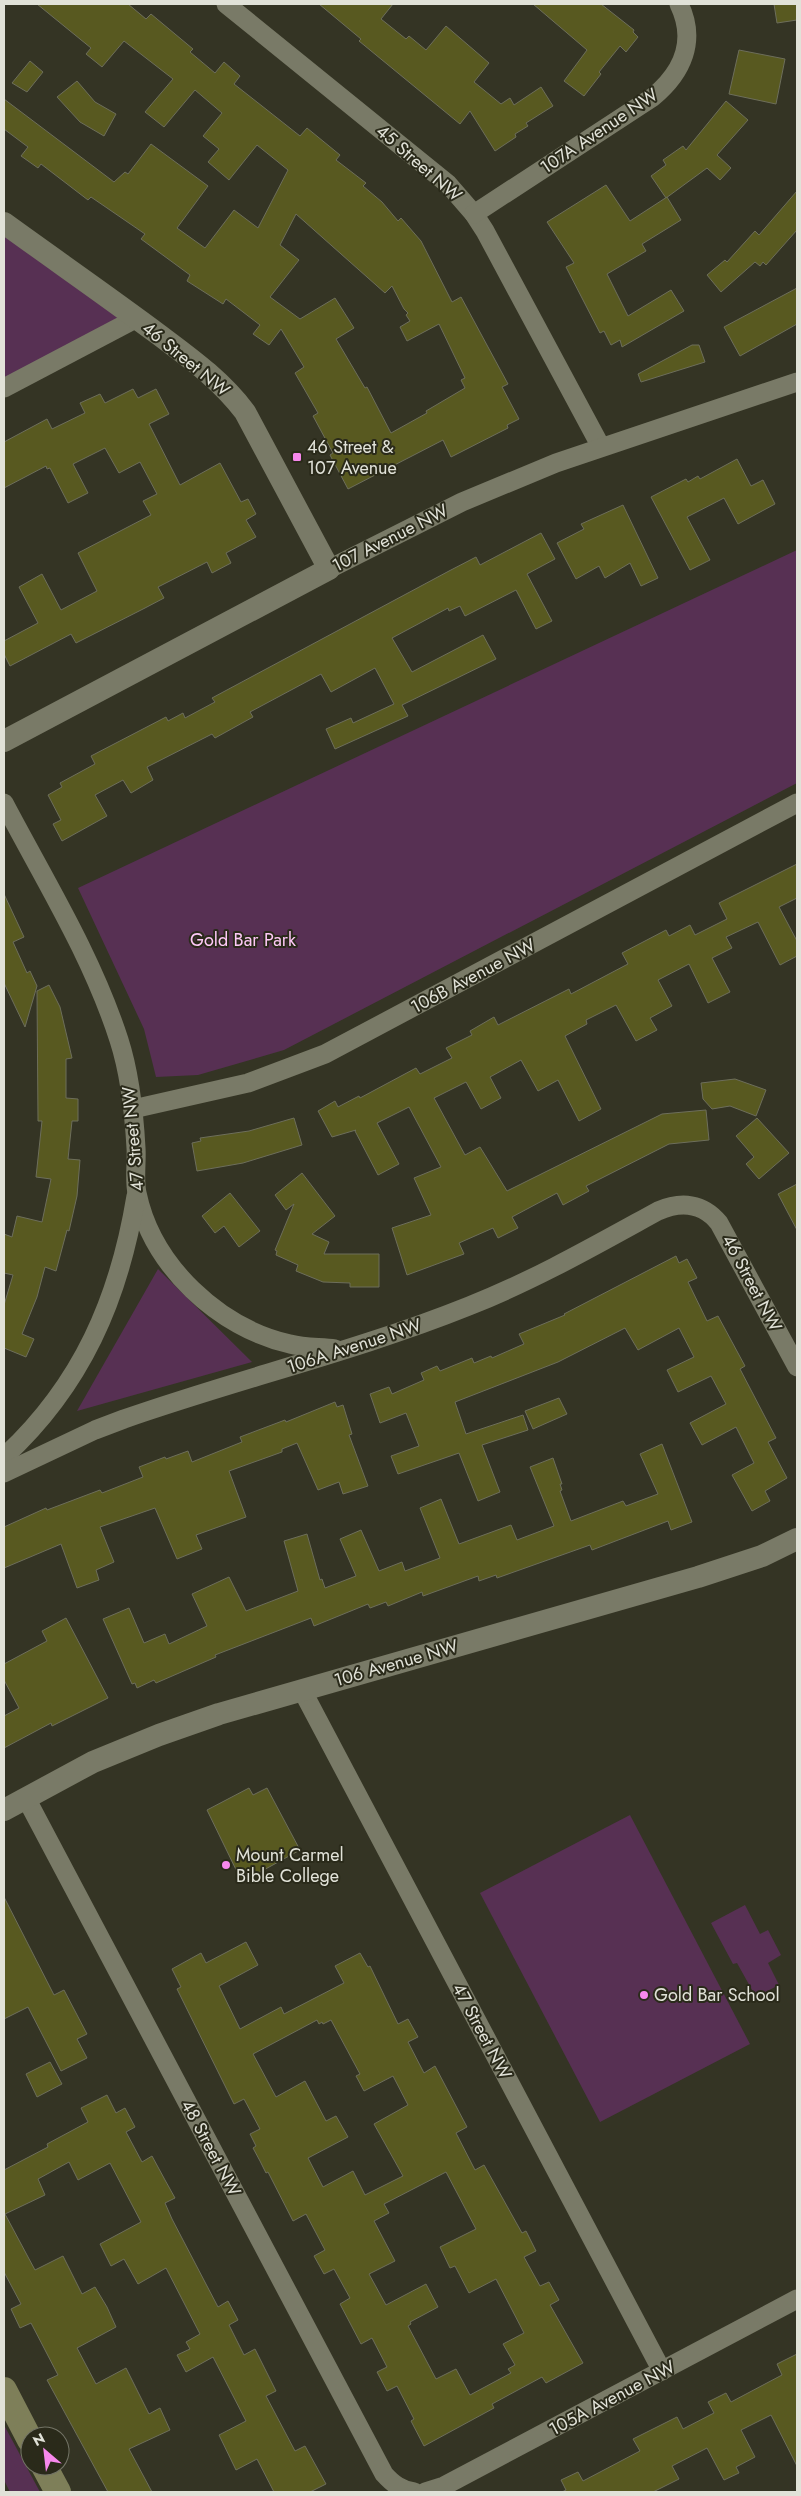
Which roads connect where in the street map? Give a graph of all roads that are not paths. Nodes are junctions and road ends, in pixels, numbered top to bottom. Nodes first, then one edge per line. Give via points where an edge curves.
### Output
1 (226, 4) edge
2 (679, 4) edge
3 (474, 214) junction
4 (4, 223) edge
5 (136, 318) junction
6 (797, 382) edge
7 (4, 388) edge
8 (600, 447) junction
9 (329, 569) junction
10 (4, 741) edge
11 (4, 803) edge
12 (797, 803) edge
13 (133, 1109) junction
14 (136, 1191) junction
15 (697, 1206) joint
16 (344, 1349) junction
17 (797, 1367) edge
18 (4, 1457) edge
19 (4, 1473) edge
20 (797, 1539) edge
21 (302, 1690) junction
22 (26, 1798) junction
23 (4, 1810) edge
24 (797, 2300) edge
25 (662, 2371) junction
26 (4, 2390) edge
27 (23, 2426) edge
28 (49, 2476) edge
29 (409, 2491) edge
30 (58, 2492) edge
31 (425, 2492) edge

1 - 3 street, 45 Street NW via 448,184
2 - 3 street, 107A Avenue NW via 685,22 685,50 675,75 666,86
3 - 8 street, 45 Street NW
4 - 5 street, 46 Street NW
5 - 7 street
5 - 9 street, 46 Street NW via 232,394 245,412
6 - 8 street, 107 Avenue NW
8 - 9 street, 107 Avenue NW via 462,502
9 - 10 street, 107 Avenue NW
11 - 13 street, 47 Street NW via 101,989 120,1043
12 - 13 street, 106B Avenue NW via 325,1054 248,1083
13 - 14 street, 47 Street NW
14 - 16 street, 47 Street NW via 158,1246 189,1286 216,1310 277,1341
14 - 18 street via 116,1287 93,1339 59,1395
15 - 16 street, 106A Avenue NW via 668,1206 497,1295 437,1319
15 - 17 street, 46 Street NW via 719,1223
16 - 19 street, 106A Avenue NW via 124,1419
20 - 21 street, 106 Avenue NW via 762,1556 707,1574
21 - 22 street, 106 Avenue NW via 159,1735 94,1762
21 - 25 street, 47 Street NW
22 - 23 street, 106 Avenue NW
22 - 29 street, 48 Street NW via 384,2474 391,2482
24 - 25 street, 105A Avenue NW
25 - 31 street, 105A Avenue NW via 444,2486
26 - 27 main road
28 - 30 main road

